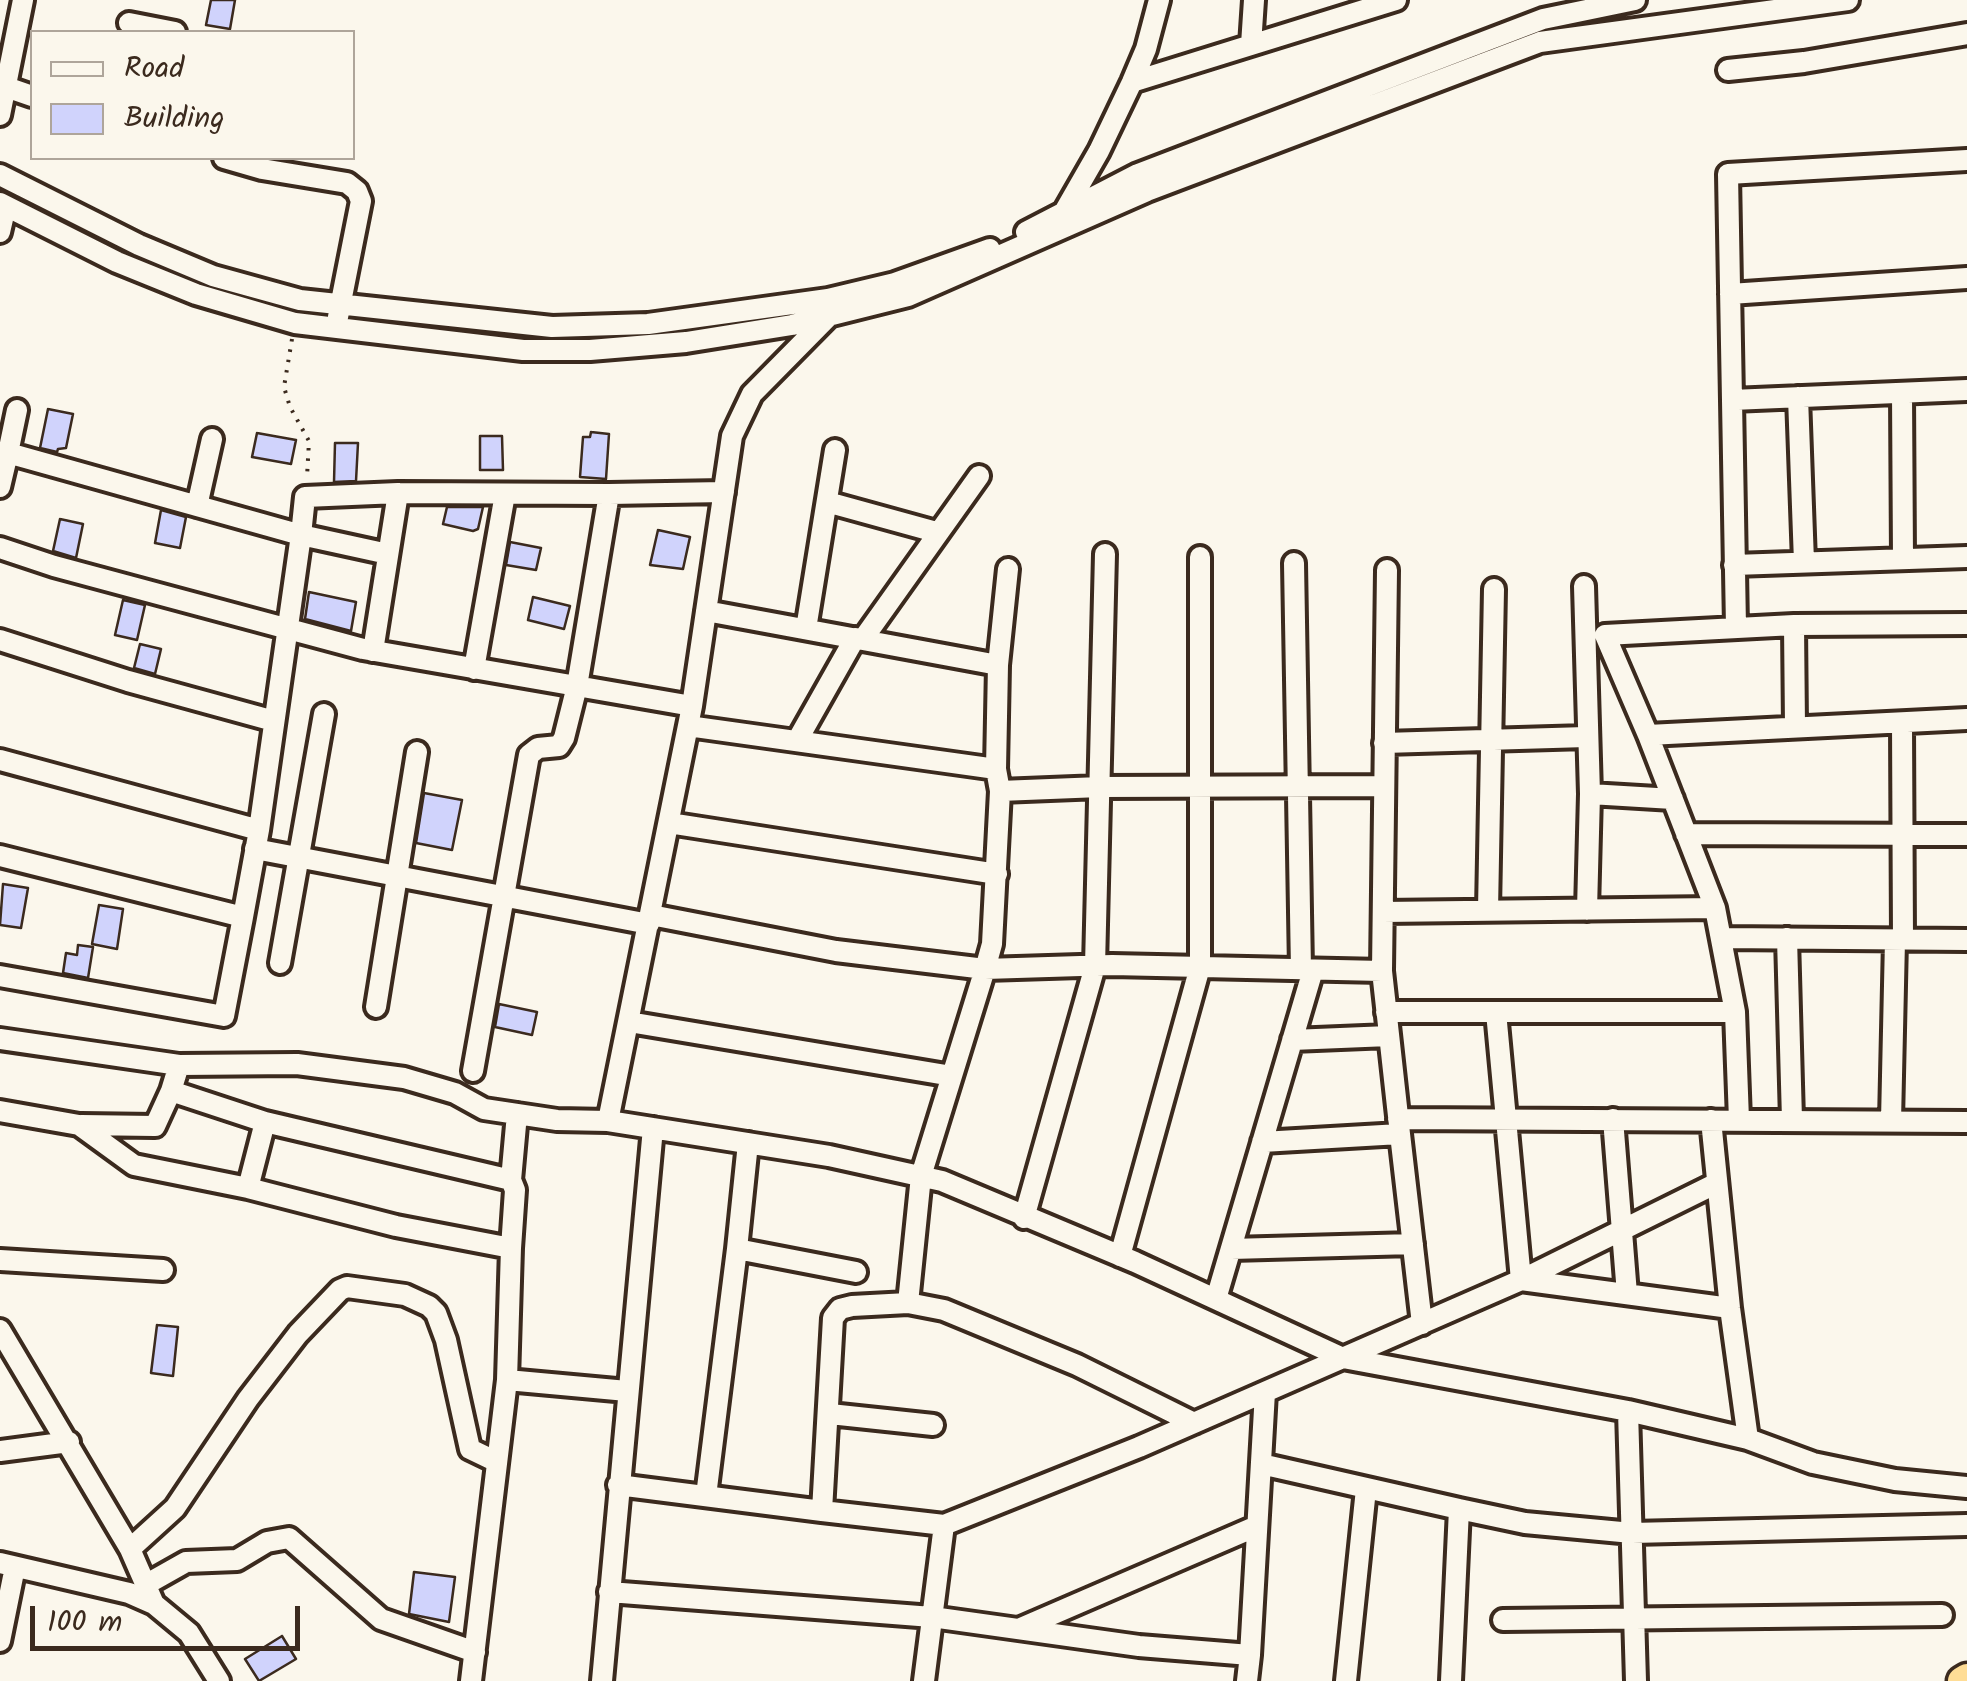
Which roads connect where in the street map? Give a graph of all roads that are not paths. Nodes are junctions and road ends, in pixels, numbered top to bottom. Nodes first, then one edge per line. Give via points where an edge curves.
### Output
1 (23, 0) edge
2 (132, 0) edge
3 (1159, 0) edge
4 (1254, 0) edge
5 (1396, 0) edge
6 (1635, 0) edge
7 (1848, 0) edge
8 (1542, 10) edge
9 (128, 28) edge
10 (1967, 34) edge
11 (1251, 45) junction
12 (1728, 70) dead end
13 (1132, 82) junction
14 (6, 87) junction
15 (30, 95) edge
16 (0, 115) edge
17 (1967, 160) edge
18 (263, 163) edge
19 (0, 175) edge
20 (3, 205) edge
21 (1067, 219) junction
22 (0, 232) edge
23 (1967, 278) edge
24 (1730, 294) junction
25 (340, 305) junction
26 (828, 308) junction
27 (336, 328) junction
28 (1967, 390) edge
29 (1902, 393) junction
30 (1798, 397) junction
31 (1732, 400) junction
32 (17, 410) dead end
33 (212, 439) dead end
34 (835, 450) dead end
35 (8, 453) junction
36 (979, 476) dead end
37 (0, 487) edge
38 (724, 492) junction
39 (398, 493) junction
40 (504, 494) junction
41 (609, 494) junction
42 (827, 502) junction
43 (197, 506) junction
44 (936, 532) junction
45 (300, 535) junction
46 (0, 548) edge
47 (388, 554) junction
48 (1105, 554) dead end
49 (1967, 557) edge
50 (1200, 558) dead end
51 (1903, 559) junction
52 (1804, 562) junction
53 (1294, 563) dead end
54 (1734, 565) junction
55 (1008, 569) dead end
56 (1386, 570) dead end
57 (1584, 586) dead end
58 (1494, 589) dead end
59 (706, 611) junction
60 (1967, 624) edge
61 (1794, 625) junction
62 (1736, 627) junction
63 (287, 628) junction
64 (806, 629) junction
65 (1595, 635) junction
66 (859, 639) junction
67 (0, 640) edge
68 (374, 651) junction
69 (998, 665) junction
70 (474, 669) junction
71 (576, 686) junction
72 (324, 714) dead end
73 (690, 716) junction
74 (1967, 719) edge
75 (274, 721) junction
76 (1902, 722) junction
77 (1795, 726) junction
78 (1648, 734) junction
79 (1586, 737) junction
80 (798, 739) junction
81 (1492, 740) junction
82 (1384, 743) junction
83 (417, 752) dead end
84 (0, 760) edge
85 (996, 769) junction
86 (1200, 786) junction
87 (1384, 786) junction
88 (1100, 787) junction
89 (1297, 788) junction
90 (1000, 791) junction
91 (1590, 794) junction
92 (1673, 799) junction
93 (670, 823) junction
94 (1686, 834) junction
95 (1901, 835) junction
96 (1967, 835) edge
97 (257, 840) junction
98 (0, 856) edge
99 (298, 858) junction
100 (997, 874) junction
101 (396, 876) junction
102 (502, 896) junction
103 (1715, 908) junction
104 (1488, 910) junction
105 (1587, 910) junction
106 (1382, 912) junction
107 (243, 917) junction
108 (650, 919) junction
109 (1720, 938) junction
110 (1788, 938) junction
111 (1899, 940) junction
112 (1967, 940) edge
113 (280, 963) dead end
114 (1095, 966) junction
115 (1200, 967) junction
116 (984, 969) junction
117 (1307, 969) junction
118 (1382, 971) junction
119 (0, 976) edge
120 (376, 1007) dead end
121 (1386, 1012) junction
122 (1496, 1012) junction
123 (1735, 1012) junction
124 (629, 1022) junction
125 (1389, 1036) junction
126 (0, 1039) edge
127 (1292, 1040) junction
128 (179, 1066) junction
129 (472, 1071) dead end
130 (952, 1076) junction
131 (170, 1092) junction
132 (0, 1111) edge
133 (517, 1114) junction
134 (1508, 1119) junction
135 (608, 1120) junction
136 (1612, 1120) junction
137 (1711, 1120) junction
138 (1738, 1120) junction
139 (1792, 1120) junction
140 (1890, 1121) junction
141 (265, 1122) junction
142 (1967, 1122) edge
143 (79, 1125) junction
144 (1399, 1127) junction
145 (654, 1128) junction
146 (1262, 1142) junction
147 (748, 1143) junction
148 (921, 1176) junction
149 (511, 1180) junction
150 (1717, 1183) junction
151 (248, 1188) junction
152 (1024, 1218) junction
153 (1620, 1231) junction
154 (1413, 1244) junction
155 (511, 1248) junction
156 (1231, 1249) junction
157 (737, 1250) junction
158 (1120, 1256) junction
159 (0, 1260) edge
160 (163, 1270) dead end
161 (856, 1272) dead end
162 (1522, 1280) junction
163 (1627, 1294) junction
164 (1216, 1300) junction
165 (908, 1303) junction
166 (1730, 1308) junction
167 (1422, 1324) junction
168 (0, 1330) edge
169 (1343, 1358) junction
170 (506, 1380) junction
171 (627, 1391) junction
172 (1265, 1392) junction
173 (1628, 1411) junction
174 (830, 1414) junction
175 (1194, 1423) junction
176 (933, 1425) dead end
177 (1748, 1439) junction
178 (68, 1442) junction
179 (0, 1451) edge
180 (497, 1462) junction
181 (1260, 1464) junction
182 (618, 1485) junction
183 (1366, 1489) junction
184 (1966, 1489) edge
185 (706, 1496) junction
186 (1460, 1509) junction
187 (822, 1511) junction
188 (944, 1525) junction
189 (1967, 1525) edge
190 (1258, 1526) junction
191 (1632, 1533) junction
192 (130, 1548) junction
193 (8, 1565) edge
194 (610, 1592) junction
195 (150, 1594) junction
196 (1942, 1615) dead end
197 (932, 1617) junction
198 (1634, 1617) junction
199 (1503, 1620) dead end
200 (1020, 1629) junction
201 (0, 1641) edge
202 (475, 1652) junction
203 (1250, 1656) junction
204 (219, 1681) edge
205 (471, 1681) edge
206 (602, 1681) edge
207 (924, 1681) edge
208 (1247, 1681) edge
209 (1346, 1681) edge
210 (1451, 1681) edge
211 (1636, 1681) edge

1 - 14 street
2 - 9 street
3 - 13 street
4 - 11 street
5 - 11 street
6 - 8 street
7 - 21 street via 1540,42
8 - 21 street via 1138,174
10 - 12 street
11 - 13 street
13 - 21 street
14 - 15 street
14 - 16 street
17 - 24 street via 1728,174
18 - 25 street via 347,183 356,191 361,201
19 - 25 street via 213,276
20 - 22 street
20 - 27 street via 196,294
21 - 26 street via 908,296
23 - 24 street
24 - 31 street
25 - 26 street via 552,327
25 - 27 street
26 - 27 street via 686,342 590,350 523,350
26 - 38 street via 752,394 732,436
28 - 29 street
29 - 30 street
29 - 51 street
30 - 31 street
30 - 52 street
31 - 54 street
32 - 35 street
33 - 43 street
34 - 42 street
35 - 37 street
35 - 43 street
36 - 44 street
38 - 41 street
38 - 59 street
39 - 40 street
39 - 45 street via 305,497
39 - 47 street
40 - 41 street
40 - 70 street
41 - 71 street
42 - 44 street
42 - 64 street
43 - 45 street
44 - 66 street
45 - 47 street
45 - 63 street
46 - 63 street
47 - 68 street
48 - 88 street
49 - 51 street
50 - 86 street
51 - 52 street
52 - 54 street
53 - 89 street
54 - 62 street
55 - 69 street
56 - 82 street
57 - 65 street
58 - 81 street
59 - 64 street
59 - 73 street
60 - 61 street
61 - 62 street
61 - 77 street
62 - 65 street
63 - 68 street
63 - 75 street
64 - 66 street
65 - 78 street
65 - 79 street
66 - 69 street
66 - 80 street
67 - 75 street
68 - 70 street
69 - 85 street
70 - 71 street
71 - 73 street
71 - 102 street via 559,746 530,755
72 - 99 street
73 - 80 street
73 - 93 street
74 - 76 street
75 - 97 street
76 - 77 street
76 - 95 street
77 - 78 street
78 - 92 street
79 - 81 street
79 - 91 street
80 - 85 street
81 - 82 street
81 - 104 street
82 - 87 street
83 - 101 street
84 - 97 street
85 - 90 street
86 - 88 street
86 - 89 street
86 - 115 street
87 - 89 street
87 - 106 street
88 - 90 street
88 - 114 street
89 - 117 street
90 - 100 street
91 - 92 street
91 - 105 street
92 - 94 street
93 - 100 street
93 - 108 street
94 - 95 street
94 - 103 street
95 - 96 street
95 - 111 street
97 - 99 street
97 - 107 street
98 - 107 street
99 - 101 street
99 - 113 street
100 - 116 street
101 - 102 street
101 - 120 street
102 - 108 street
102 - 129 street
103 - 105 street
103 - 109 street
104 - 105 street
104 - 106 street
106 - 118 street
107 - 119 street via 224,1016
108 - 116 street
108 - 124 street
109 - 110 street
109 - 123 street
110 - 111 street
110 - 139 street
111 - 112 street
111 - 140 street
114 - 115 street
114 - 116 street
114 - 152 street
115 - 117 street
115 - 158 street
116 - 130 street
117 - 118 street
117 - 127 street
118 - 121 street
121 - 122 street
121 - 125 street
122 - 123 street
122 - 134 street
123 - 138 street
124 - 130 street
124 - 135 street
125 - 127 street
125 - 144 street
126 - 128 street
127 - 146 street
128 - 131 street
128 - 133 street via 297,1064 404,1078 484,1109
130 - 148 street
131 - 141 street
131 - 143 street via 155,1126
132 - 143 street
133 - 135 street
133 - 149 street
134 - 136 street
134 - 144 street
134 - 162 street
135 - 145 street
136 - 137 street
136 - 153 street
137 - 138 street
137 - 150 street
138 - 139 street
139 - 140 street
140 - 142 street
141 - 149 street
141 - 151 street
143 - 151 street via 134,1165
144 - 146 street
144 - 154 street
145 - 147 street
145 - 171 street
146 - 156 street
147 - 148 street
147 - 157 street
148 - 152 street
148 - 165 street
149 - 155 street
150 - 153 street
150 - 166 street
151 - 155 street
152 - 158 street
153 - 162 street
153 - 163 street
154 - 156 street
154 - 167 street
155 - 170 street
156 - 164 street
157 - 161 street
157 - 185 street
158 - 164 street
159 - 160 street
162 - 163 street
162 - 167 street
163 - 166 street
164 - 169 street
165 - 174 street via 840,1309 834,1318
165 - 175 street via 944,1310 1077,1365
166 - 177 street
167 - 169 street
168 - 178 street
169 - 172 street
169 - 173 street
170 - 171 street
170 - 180 street
171 - 182 street
172 - 175 street
172 - 181 street
173 - 177 street
173 - 191 street
174 - 176 street
174 - 187 street
175 - 188 street
177 - 184 street via 1812,1463
178 - 179 street
178 - 192 street
180 - 192 street via 470,1449 436,1313 405,1295 347,1287 298,1334 175,1508
180 - 202 street
181 - 183 street
181 - 190 street
182 - 185 street
182 - 194 street
183 - 186 street
183 - 209 street
185 - 187 street
186 - 191 street
186 - 210 street
187 - 188 street
188 - 197 street
189 - 191 street
190 - 200 street
190 - 203 street
191 - 198 street
192 - 195 street
193 - 195 street
193 - 201 street
194 - 197 street
194 - 206 street
195 - 202 street via 186,1562 237,1560 289,1538 381,1619
195 - 204 street via 189,1633
196 - 198 street
197 - 200 street
197 - 207 street
198 - 199 street
198 - 211 street
200 - 203 street
202 - 205 street
203 - 208 street

